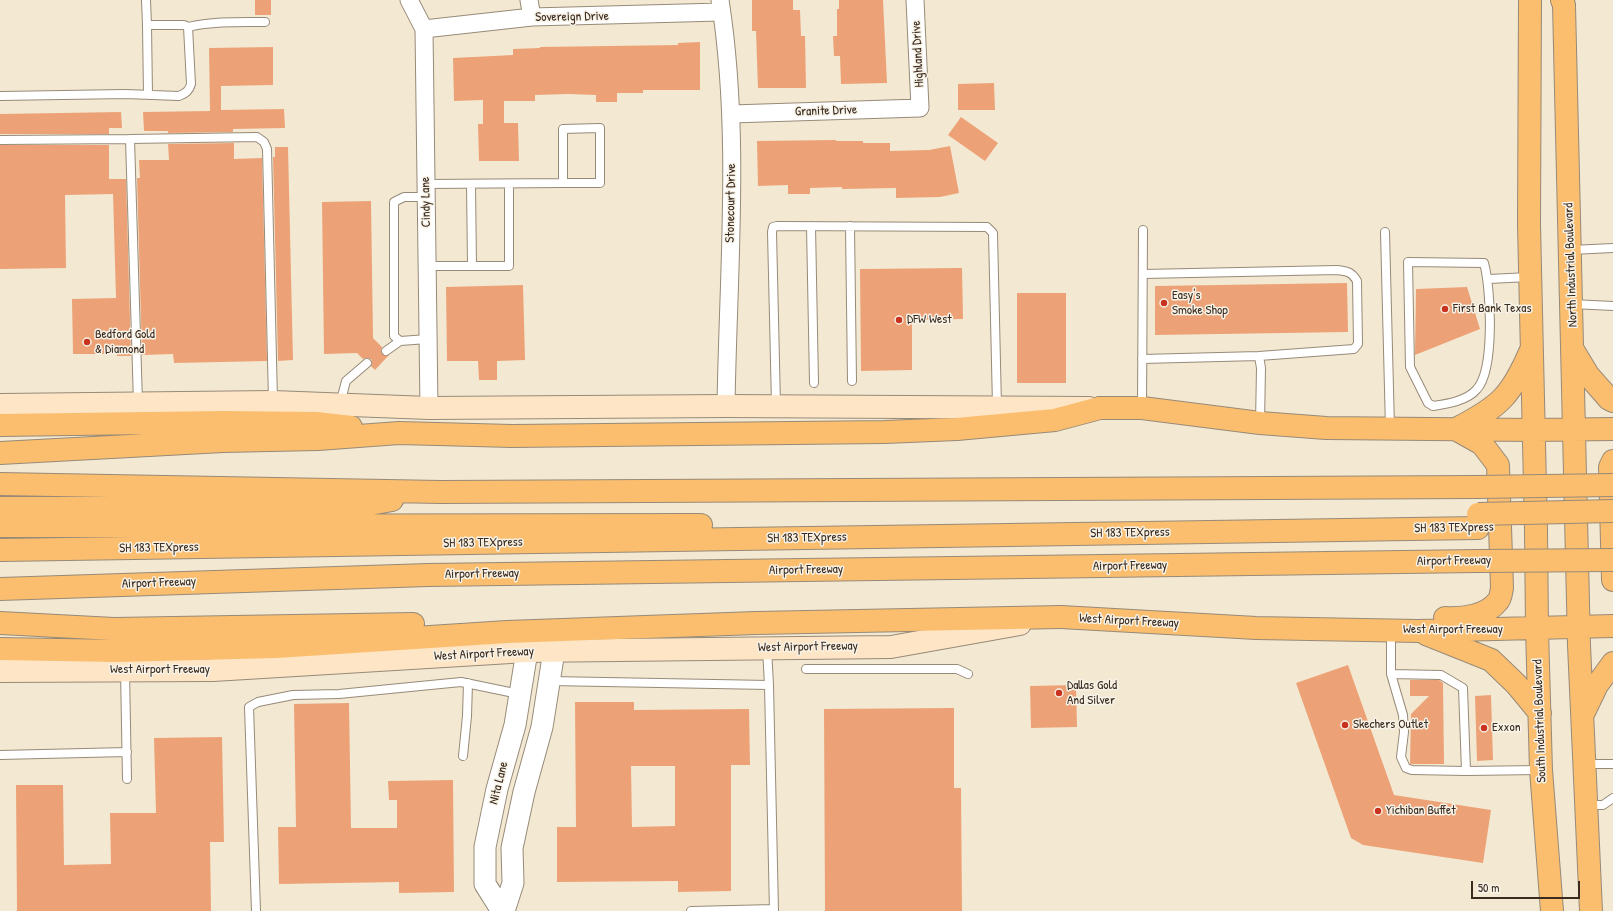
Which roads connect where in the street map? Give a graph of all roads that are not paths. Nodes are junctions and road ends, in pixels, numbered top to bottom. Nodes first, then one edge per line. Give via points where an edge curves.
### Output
1 (146, 0) edge
2 (409, 0) edge
3 (529, 0) edge
4 (915, 0) edge
5 (1530, 0) edge
6 (1562, 0) edge
7 (720, 6) edge
8 (532, 17) junction
9 (266, 22) dead end
10 (147, 25) junction
11 (188, 27) junction
12 (424, 29) junction
13 (148, 95) junction
14 (0, 96) edge
15 (920, 108) joint
16 (731, 114) junction
17 (130, 139) junction
18 (0, 140) edge
19 (563, 183) junction
20 (471, 184) junction
21 (509, 184) junction
22 (426, 191) junction
23 (811, 226) junction
24 (850, 226) junction
25 (1143, 230) dead end
26 (1385, 232) dead end
27 (1613, 248) edge
28 (1570, 250) junction
29 (427, 266) junction
30 (472, 266) junction
31 (1143, 274) junction
32 (1530, 277) junction
33 (1489, 279) junction
34 (1572, 304) junction
35 (1613, 306) edge
36 (428, 339) junction
37 (400, 341) junction
38 (1532, 348) junction
39 (1573, 350) junction
40 (386, 351) dead end
41 (1259, 356) junction
42 (1142, 359) junction
43 (367, 363) dead end
44 (852, 381) dead end
45 (814, 383) dead end
46 (1613, 401) edge
47 (273, 402) junction
48 (138, 404) junction
49 (339, 404) junction
50 (0, 405) edge
51 (726, 406) junction
52 (776, 406) junction
53 (997, 407) junction
54 (429, 408) junction
55 (1100, 408) junction
56 (1142, 408) junction
57 (1260, 423) junction
58 (0, 425) edge
59 (1390, 428) junction
60 (1613, 429) edge
61 (1456, 430) junction
62 (1534, 430) junction
63 (1575, 430) junction
64 (398, 433) junction
65 (0, 452) edge
66 (1613, 461) edge
67 (0, 484) edge
68 (1613, 485) edge
69 (440, 492) junction
70 (0, 508) edge
71 (1613, 511) edge
72 (1478, 521) junction
73 (0, 526) edge
74 (1613, 526) edge
75 (0, 550) edge
76 (1613, 560) edge
77 (1613, 580) edge
78 (0, 589) edge
79 (1061, 617) junction
80 (0, 623) edge
81 (756, 623) junction
82 (1613, 626) edge
83 (1579, 628) junction
84 (1536, 629) junction
85 (1394, 630) junction
86 (1418, 631) junction
87 (767, 648) junction
88 (0, 649) edge
89 (527, 651) junction
90 (554, 651) junction
91 (1613, 663) edge
92 (806, 669) dead end
93 (0, 671) edge
94 (124, 671) junction
95 (968, 674) dead end
96 (1391, 674) junction
97 (549, 681) junction
98 (468, 683) junction
99 (769, 685) junction
100 (520, 694) junction
101 (1540, 713) junction
102 (1582, 715) junction
103 (127, 752) junction
104 (0, 755) edge
105 (463, 756) dead end
106 (1585, 764) junction
107 (1613, 764) edge
108 (1541, 770) junction
109 (1466, 771) junction
110 (127, 779) dead end
111 (1613, 798) edge
112 (1587, 806) junction
113 (774, 910) edge
114 (256, 911) edge
115 (503, 911) edge
116 (691, 911) edge
117 (1552, 911) edge
118 (1591, 911) edge

1 - 10 lane
2 - 12 street, Cindy Lane
3 - 8 street
4 - 15 street, Highland Drive
5 - 32 main road
6 - 28 main road, North Industrial Boulevard
7 - 8 street, Sovereign Drive
7 - 16 street, Stonecourt Drive
8 - 12 street, Sovereign Drive
9 - 11 lane via 228,22
10 - 11 lane
10 - 13 lane
11 - 13 lane via 189,90 179,96
12 - 22 street, Cindy Lane
13 - 14 lane
15 - 16 street, Granite Drive
16 - 51 street, Stonecourt Drive via 732,216
17 - 18 lane
17 - 47 lane via 257,137 264,142 267,149
17 - 48 lane
19 - 19 lane via 563,129 600,128 600,183
19 - 21 lane
20 - 21 lane
20 - 22 lane
20 - 30 lane
21 - 30 lane via 509,266
22 - 29 street, Cindy Lane
22 - 37 lane via 394,202 394,336
23 - 24 lane
23 - 45 lane
23 - 52 lane via 777,226 773,227 772,232
24 - 44 lane
24 - 53 lane via 990,229 993,233
25 - 31 lane
26 - 59 lane
27 - 28 lane
28 - 34 main road, North Industrial Boulevard
29 - 30 lane
29 - 36 street, Cindy Lane
31 - 41 lane via 1337,270 1346,270 1353,274 1357,281 1358,344 1354,349
31 - 42 lane
32 - 33 lane
32 - 38 main road
33 - 33 lane via 1484,263 1408,262 1410,367 1428,403 1433,406 1455,403 1477,389 1486,369 1490,331
34 - 35 lane
34 - 39 main road, North Industrial Boulevard
36 - 37 lane
36 - 54 street, Cindy Lane
37 - 40 lane
38 - 61 main road via 1519,377 1504,398 1486,413
38 - 62 main road
39 - 46 main road via 1588,374
39 - 63 main road, North Industrial Boulevard
41 - 42 lane
41 - 57 lane
42 - 56 lane
43 - 49 lane via 346,381
47 - 48 main road
47 - 49 main road
48 - 50 main road
49 - 54 main road
51 - 52 main road
51 - 54 main road
52 - 53 main road
53 - 55 main road
55 - 56 main road
55 - 64 main road via 1055,420 885,432 520,436
56 - 57 main road
57 - 59 main road via 1326,428
58 - 64 main road via 316,423
59 - 61 main road
60 - 63 main road
61 - 62 main road
61 - 85 main road via 1482,444 1498,465 1502,588 1499,600 1486,611 1462,619 1426,618
62 - 63 main road
62 - 84 main road, South Industrial Boulevard
63 - 83 main road, North Industrial Boulevard
64 - 65 main road via 318,439
66 - 77 main road via 1610,467
67 - 69 main road
68 - 69 main road, bridge
69 - 70 main road via 348,508
71 - 72 main road, SH 183 TEXpress, bridge
72 - 73 main road, SH 183 TEXpress
72 - 74 main road, SH 183 TEXpress
72 - 75 main road, SH 183 TEXpress
76 - 78 main road, Airport Freeway, bridge via 428,575
79 - 81 main road
79 - 85 main road, West Airport Freeway via 1256,628
79 - 87 main road, West Airport Freeway via 890,646
80 - 81 main road via 114,629 506,623
81 - 88 main road via 507,632 276,647 118,651
82 - 83 main road, West Airport Freeway
83 - 84 main road, West Airport Freeway
83 - 102 main road
84 - 86 main road, West Airport Freeway
84 - 101 main road, South Industrial Boulevard
85 - 86 main road, West Airport Freeway
85 - 96 lane
86 - 101 main road via 1491,660 1516,684
87 - 90 main road, West Airport Freeway
87 - 99 lane
89 - 90 main road, West Airport Freeway
89 - 94 main road, West Airport Freeway via 213,670
89 - 100 street, Nita Lane
90 - 97 street, Nita Lane
91 - 102 main road via 1597,685
92 - 95 lane via 957,669
93 - 94 main road, West Airport Freeway
94 - 103 lane
96 - 109 lane via 1403,715 1401,757 1406,768
96 - 109 lane via 1441,675 1463,688
97 - 99 lane
97 - 115 street, Nita Lane via 542,727 512,848 513,883
98 - 100 lane
98 - 105 lane
98 - 114 lane via 339,694 293,695 258,702 249,708
99 - 113 lane
100 - 115 street, Nita Lane via 485,847 485,884
101 - 108 main road, South Industrial Boulevard
102 - 106 main road
103 - 104 lane
103 - 110 lane
106 - 107 lane
106 - 112 main road
108 - 109 lane
108 - 117 main road, South Industrial Boulevard
111 - 112 lane via 1603,804
112 - 118 main road
113 - 116 lane

